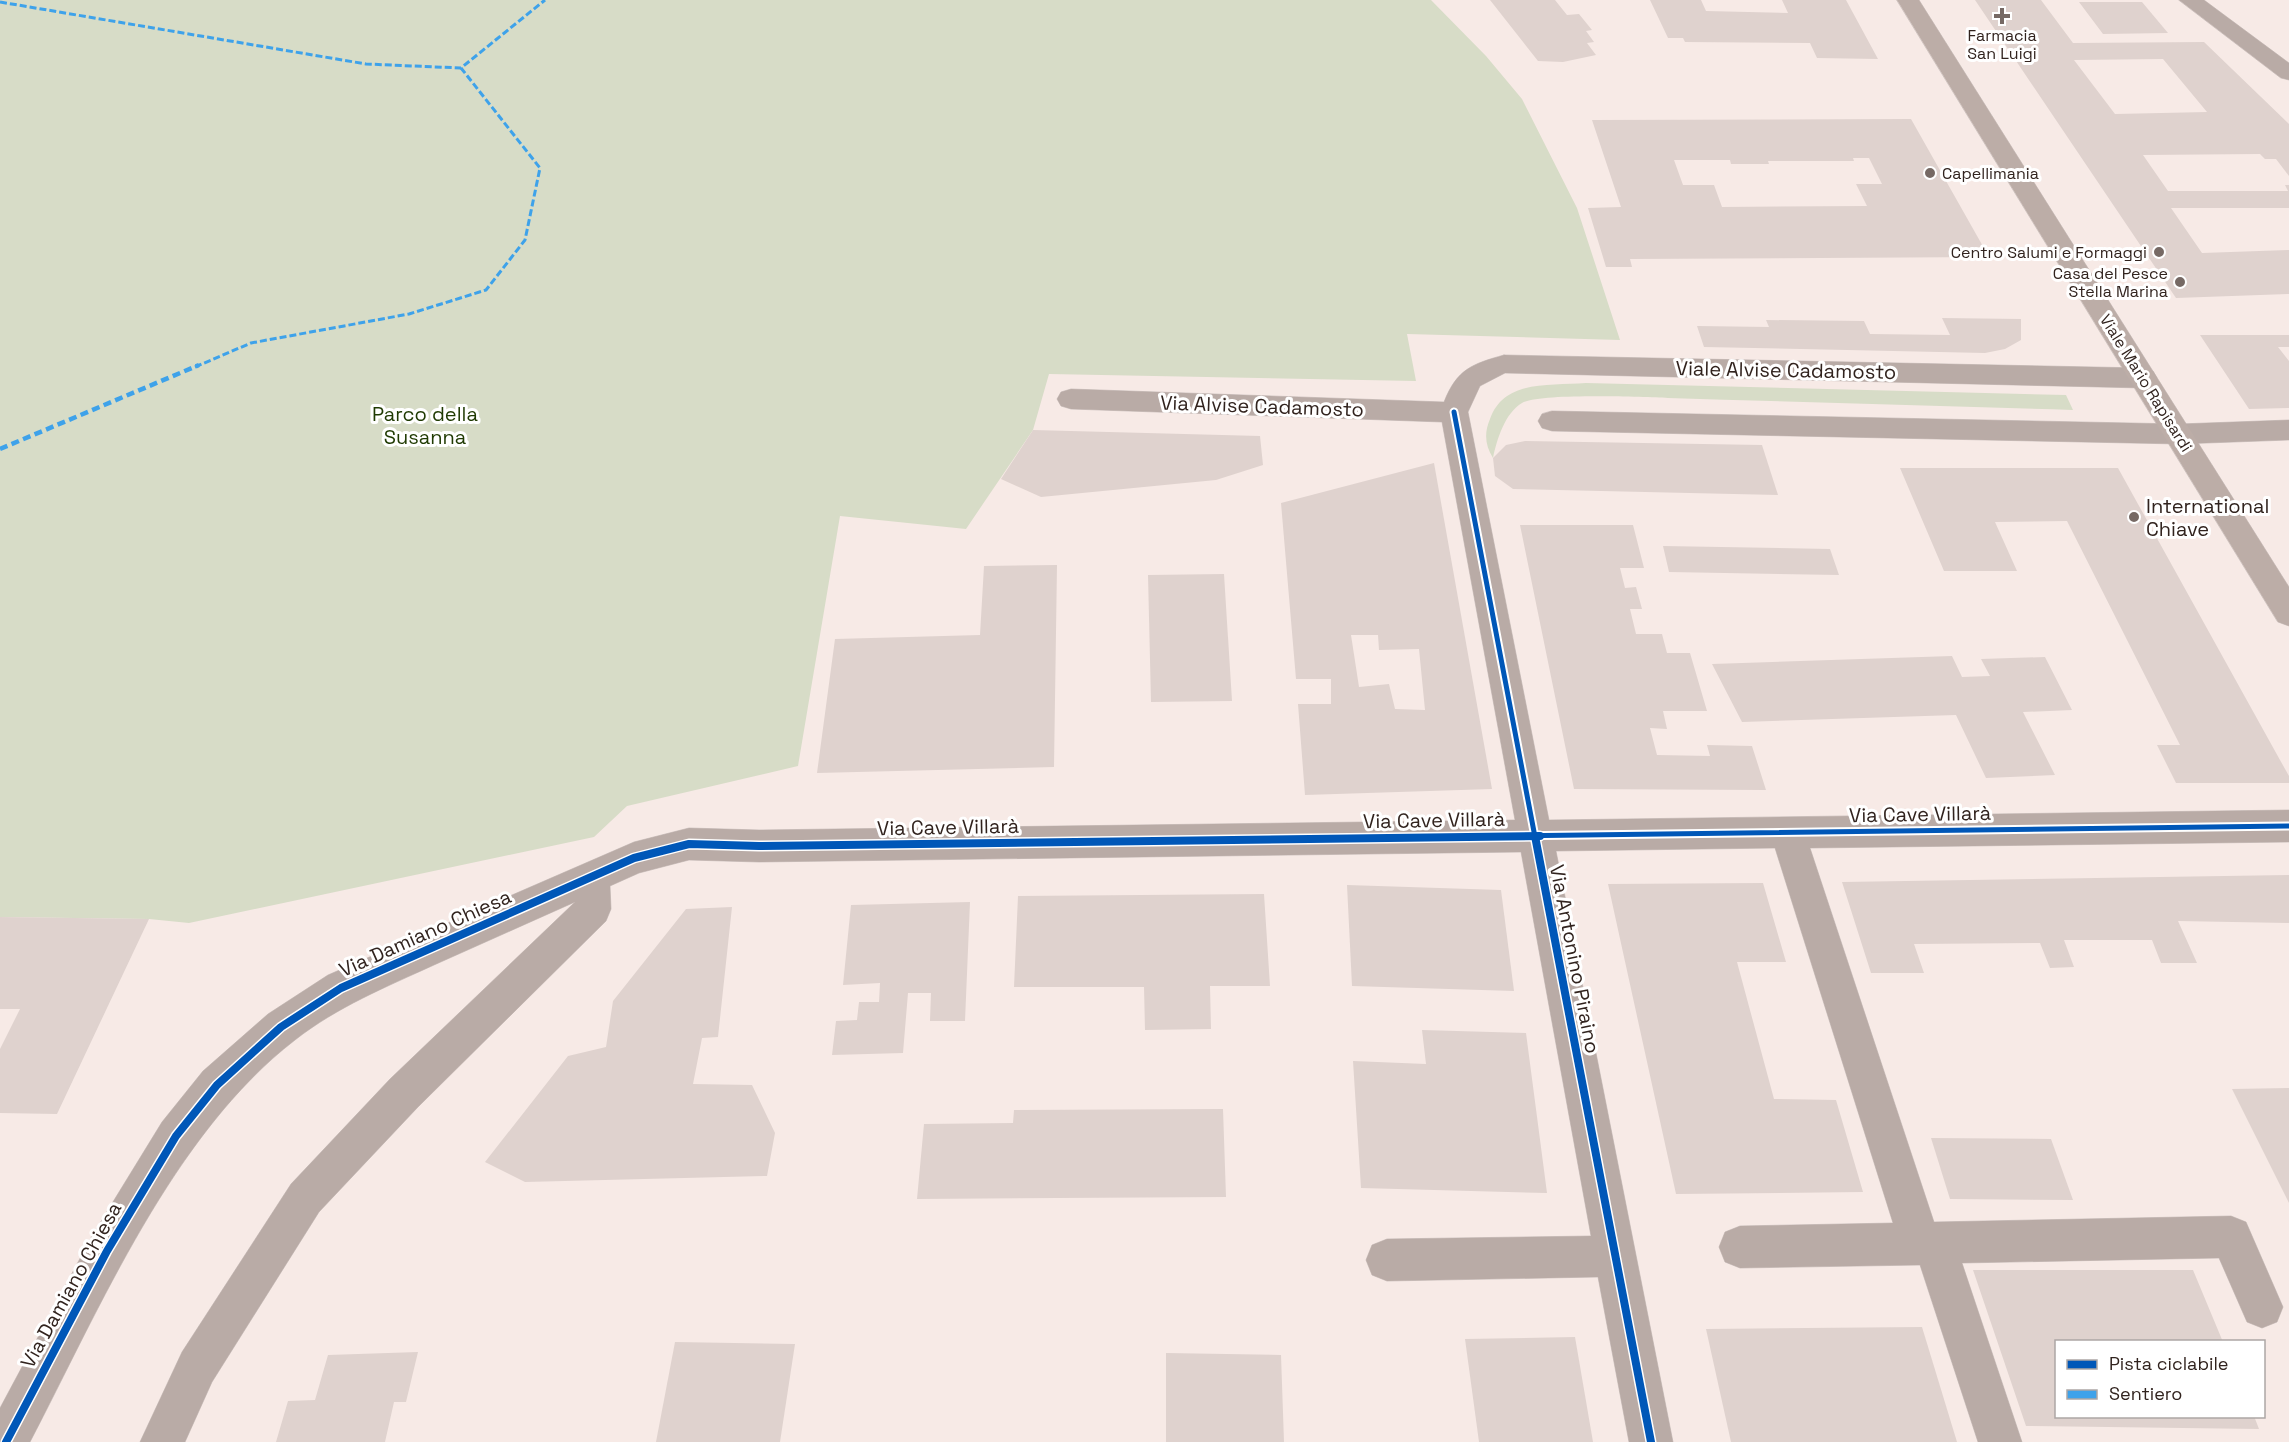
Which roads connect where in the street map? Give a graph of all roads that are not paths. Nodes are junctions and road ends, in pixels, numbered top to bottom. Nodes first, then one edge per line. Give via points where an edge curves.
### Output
1 (1908, 0) edge
2 (2190, 0) edge
3 (2289, 73) edge
4 (2144, 378) junction
5 (1071, 399) dead end
6 (1454, 412) junction
7 (1551, 421) dead end
8 (2289, 430) edge
9 (2179, 434) junction
10 (2289, 613) edge
11 (2289, 826) edge
12 (1787, 832) junction
13 (1534, 836) junction
14 (759, 846) joint
15 (592, 877) junction
16 (1927, 1243) junction
17 (1740, 1247) dead end
18 (1615, 1256) junction
19 (1387, 1260) dead end
20 (2262, 1307) dead end
21 (6, 1442) edge
22 (162, 1442) edge
23 (1651, 1442) edge
24 (2000, 1442) edge

1 - 4 main road, Viale Mario Rapisardi
2 - 3 street
4 - 6 street, Viale Alvise Cadamosto via 1504,364 1483,370 1464,384
4 - 9 main road, Viale Mario Rapisardi
5 - 6 street, Via Alvise Cadamosto
6 - 13 street, Via Antonino Piraino
7 - 9 street
8 - 9 street
9 - 10 main road, Viale Mario Rapisardi
11 - 12 street, Via Cave Villarà
12 - 13 street, Via Cave Villarà
12 - 16 street
13 - 14 street, Via Cave Villarà
13 - 18 street, Via Antonino Piraino
14 - 15 street, Via Damiano Chiesa via 689,844 634,858
15 - 21 street, Via Damiano Chiesa via 341,988 282,1027 217,1085 176,1136 106,1251
15 - 22 street via 593,909 404,1093 305,1198 197,1367
16 - 17 street
16 - 20 street via 2231,1237
16 - 24 street
18 - 19 street
18 - 23 street, Via Antonino Piraino

